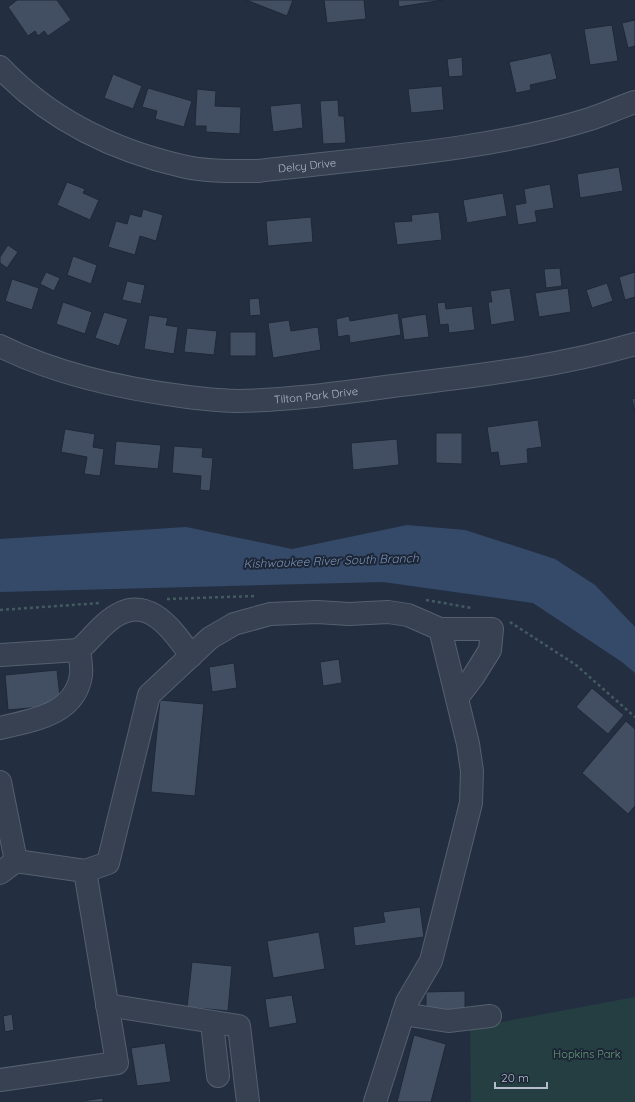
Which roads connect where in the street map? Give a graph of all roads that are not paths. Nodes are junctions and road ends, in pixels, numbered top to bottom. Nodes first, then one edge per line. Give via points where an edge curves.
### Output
1 (0, 67) edge
2 (635, 102) edge
3 (635, 344) edge
4 (0, 346) edge
5 (440, 629) junction
6 (79, 650) junction
7 (0, 655) edge
8 (191, 656) junction
9 (457, 698) junction
10 (0, 728) edge
11 (0, 782) edge
12 (8, 867) edge
13 (85, 871) junction
14 (107, 1005) junction
15 (404, 1014) junction
16 (490, 1016) dead end
17 (212, 1022) junction
18 (218, 1076) dead end
19 (0, 1080) edge
20 (248, 1102) edge
21 (375, 1102) edge

1 - 2 street, Delcy Drive via 33,97 92,137 183,167 229,171 258,171 457,147 590,119
3 - 4 street, Tilton Park Drive via 509,372 287,398 239,401 164,394 111,384 54,368
5 - 8 street via 408,616 388,612 270,614 234,624 210,638
5 - 9 street
5 - 9 street via 492,629 490,650
6 - 7 street
6 - 8 street via 105,623 122,613 140,609 157,616 174,631
6 - 10 street via 82,673 77,692 62,708 37,719
8 - 13 street via 148,695 108,863
9 - 15 street via 472,771 472,803 431,961 407,1002
11 - 12 street
12 - 13 street
13 - 14 street
14 - 17 street
14 - 19 street via 117,1063
15 - 16 street via 448,1021
15 - 21 street
17 - 18 street
17 - 20 street via 239,1026

